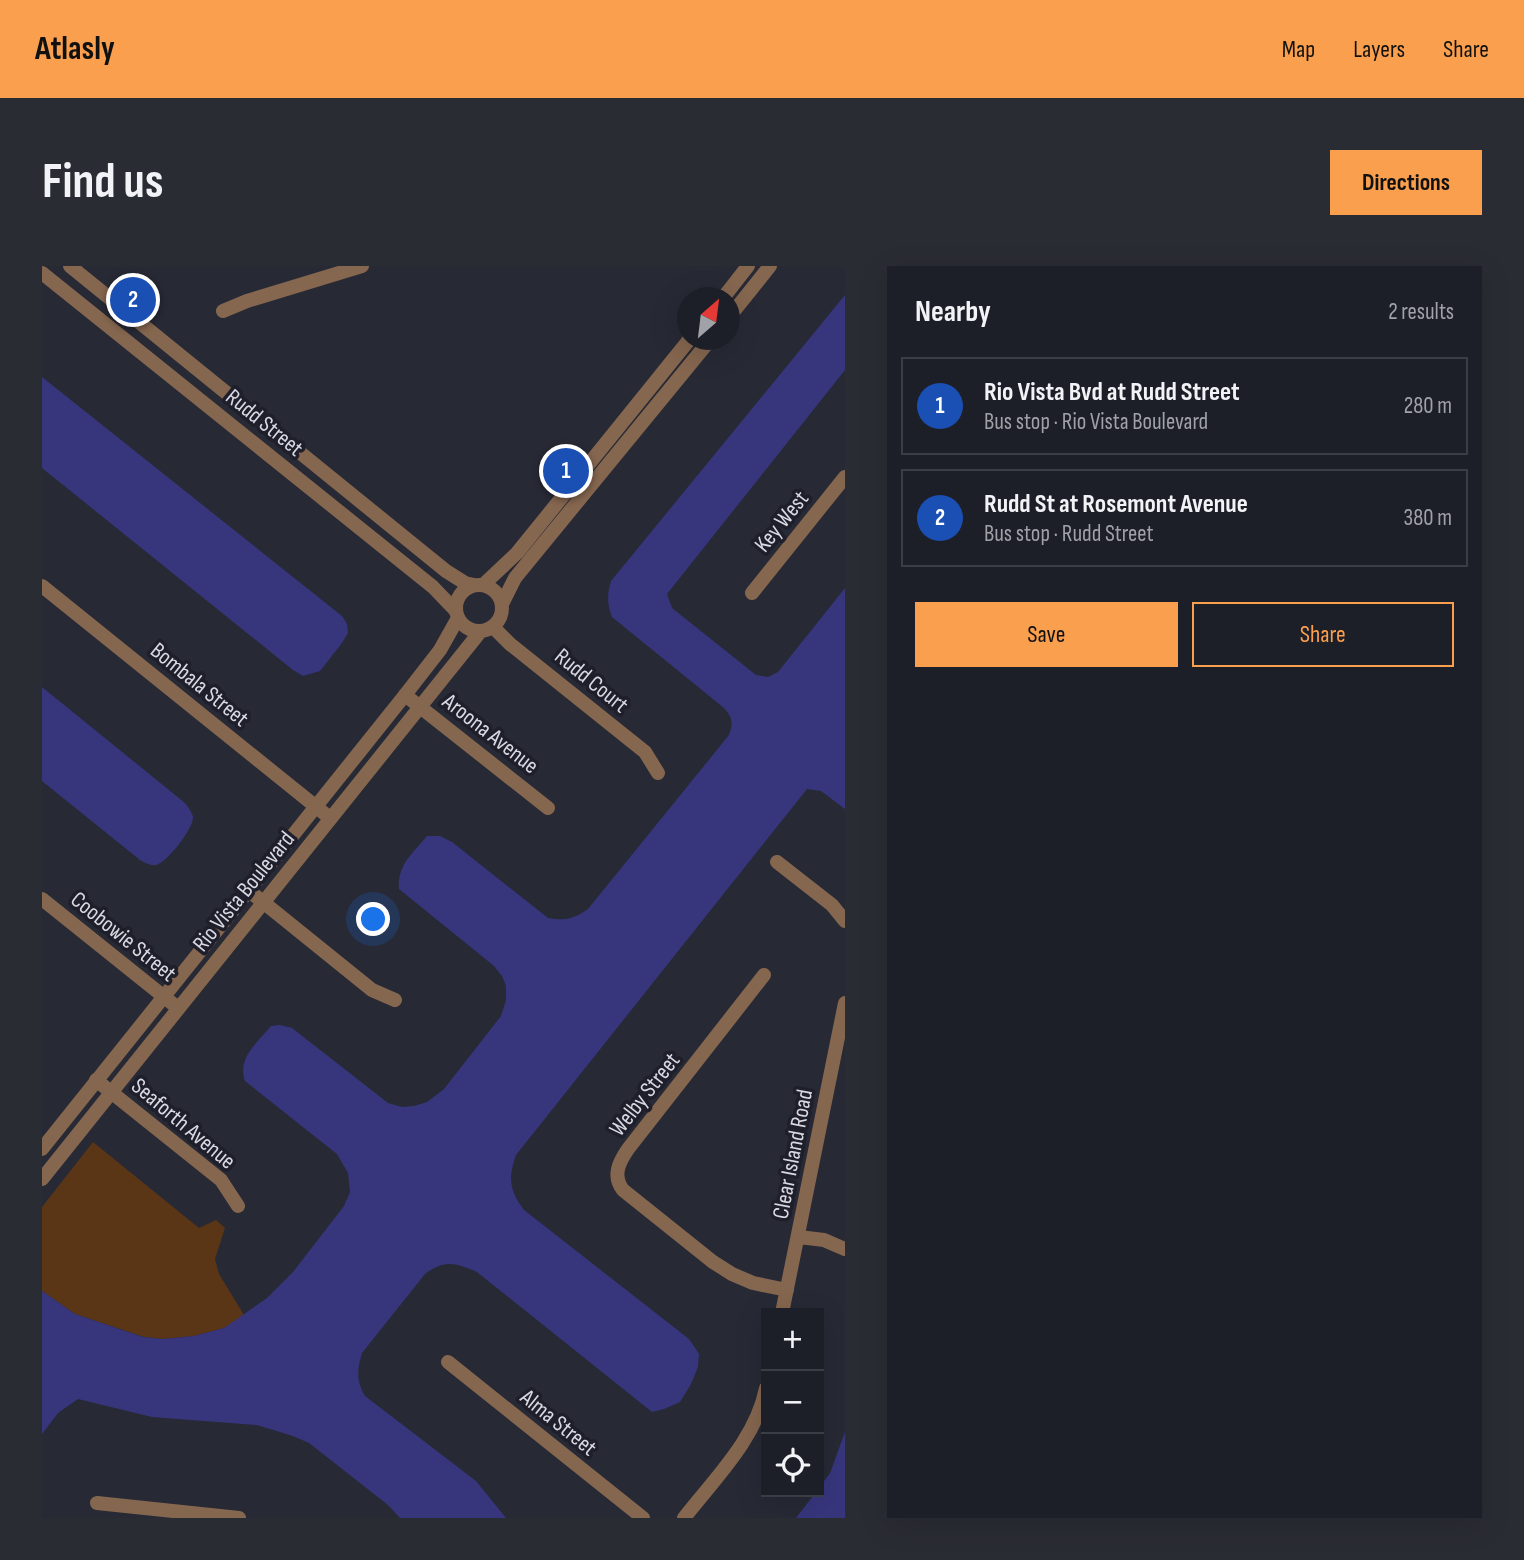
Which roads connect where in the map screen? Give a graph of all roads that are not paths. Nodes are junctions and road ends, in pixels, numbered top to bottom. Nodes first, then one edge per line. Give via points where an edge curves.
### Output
1 (70, 266) edge
2 (362, 266) edge
3 (748, 266) edge
4 (770, 266) edge
5 (42, 274) edge
6 (732, 287) edge
7 (740, 304) edge
8 (223, 311) dead end
9 (173, 350) junction
10 (681, 350) edge
11 (702, 350) edge
12 (159, 366) junction
13 (277, 436) junction
14 (265, 451) junction
15 (845, 477) edge
16 (479, 585) junction
17 (42, 586) edge
18 (752, 593) dead end
19 (502, 604) junction
20 (457, 615) junction
21 (486, 629) junction
22 (405, 695) junction
23 (420, 706) junction
24 (658, 773) dead end
25 (315, 807) junction
26 (548, 808) dead end
27 (330, 818) junction
28 (777, 862) dead end
29 (248, 890) junction
30 (42, 899) edge
31 (264, 901) junction
32 (845, 920) edge
33 (764, 975) dead end
34 (163, 996) junction
35 (395, 1000) dead end
36 (845, 1003) edge
37 (178, 1008) junction
38 (96, 1080) junction
39 (111, 1092) junction
40 (42, 1149) edge
41 (42, 1179) edge
42 (238, 1206) dead end
43 (799, 1237) junction
44 (845, 1249) edge
45 (787, 1290) junction
46 (783, 1308) edge
47 (448, 1362) dead end
48 (761, 1407) edge
49 (97, 1503) dead end
50 (201, 1516) edge
51 (239, 1518) edge
52 (643, 1518) edge
53 (684, 1518) edge

1 - 9 street, Rudd Street
2 - 8 street
3 - 6 street
4 - 7 street
5 - 12 street, Rudd Street
9 - 12 street
9 - 13 street, Rudd Street
10 - 16 street via 517,553
11 - 19 street via 515,578
12 - 14 street, Rudd Street
13 - 14 street
13 - 16 street, Rudd Street via 446,572
14 - 20 street, Rudd Street via 433,587
15 - 18 street, Key West
16 - 19 street via 499,596
16 - 20 street via 461,594
17 - 25 street, Bombala Street
19 - 21 street via 501,615
20 - 21 street via 463,625
20 - 22 street, Rio Vista Boulevard via 440,650
21 - 23 street, Rio Vista Boulevard
21 - 24 street, Rudd Court via 645,752
22 - 23 street, Aroona Avenue
22 - 25 street, Rio Vista Boulevard
23 - 26 street, Aroona Avenue
23 - 27 street, Rio Vista Boulevard
25 - 27 street, Bombala Street
25 - 29 street, Rio Vista Boulevard
27 - 31 street, Rio Vista Boulevard
28 - 32 street
29 - 31 street
29 - 34 street, Rio Vista Boulevard
30 - 34 street, Coobowie Street
31 - 35 street via 372,990
31 - 37 street, Rio Vista Boulevard
33 - 45 street, Welby Street via 628,1149 618,1166 617,1180 623,1190 713,1262 741,1279
34 - 37 street, Coobowie Street
34 - 38 street, Rio Vista Boulevard
36 - 43 street, Clear Island Road
37 - 39 street, Rio Vista Boulevard
38 - 39 street, Seaforth Avenue
38 - 40 street, Rio Vista Boulevard
39 - 41 street, Rio Vista Boulevard
39 - 42 street, Seaforth Avenue via 221,1180
43 - 44 street
43 - 45 street, Clear Island Road
45 - 46 street, Clear Island Road
47 - 52 street, Alma Street
48 - 53 street via 747,1437
49 - 50 street
50 - 51 street

